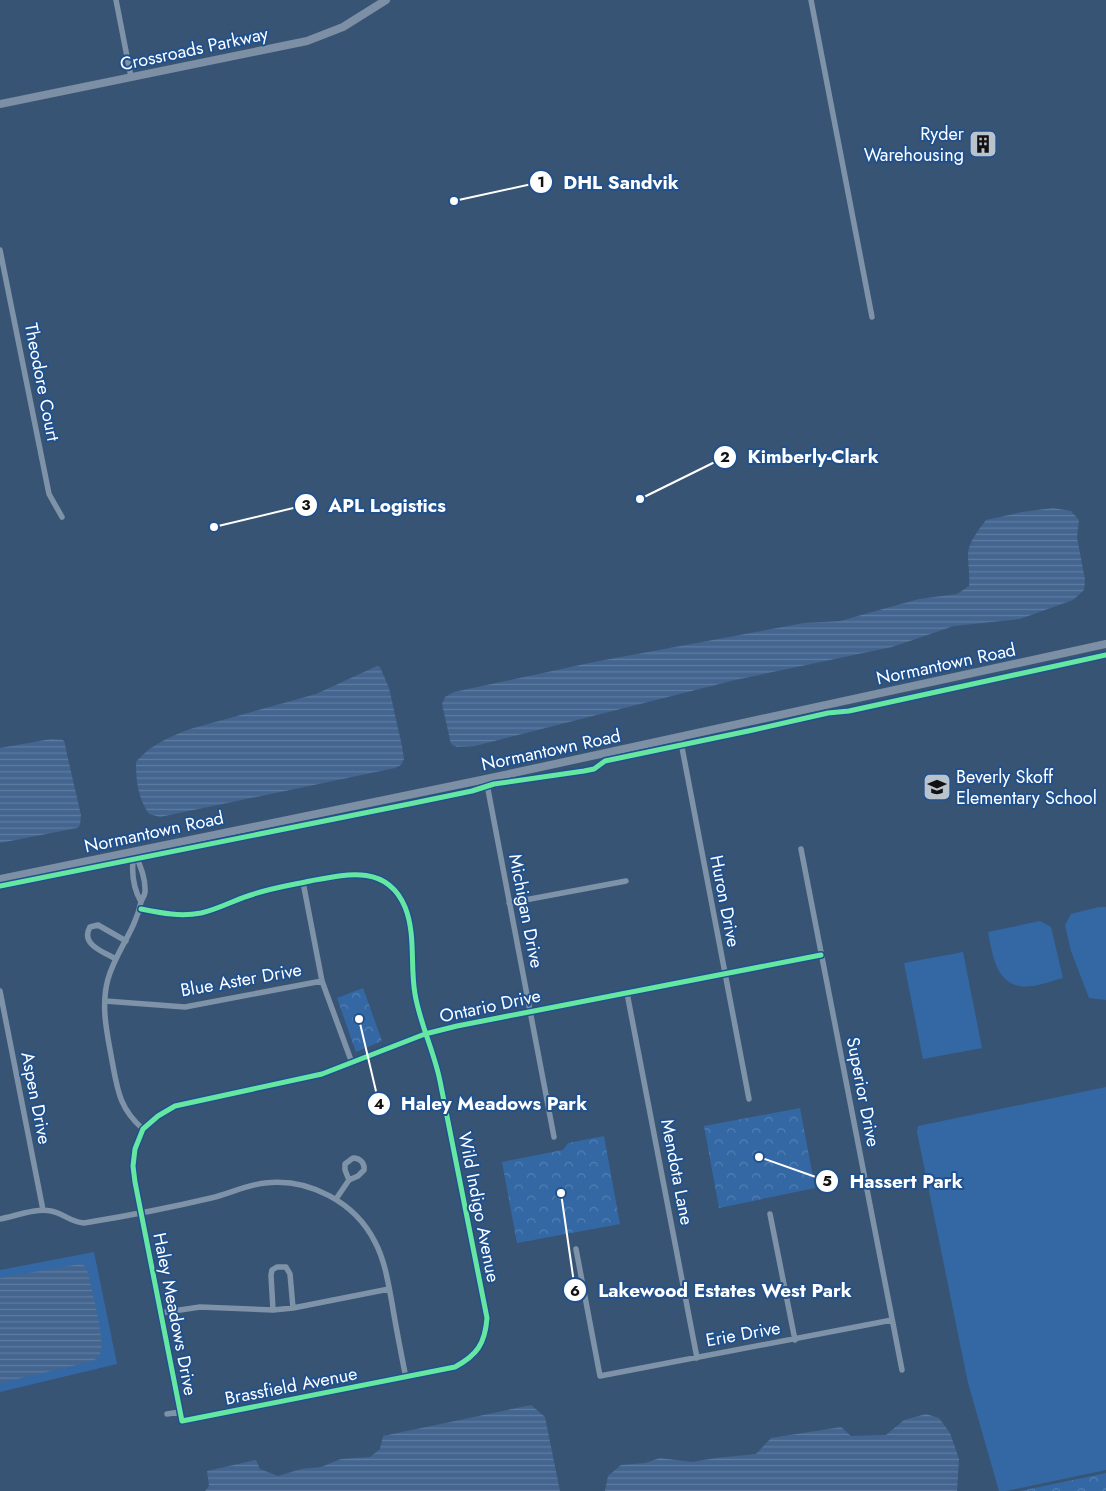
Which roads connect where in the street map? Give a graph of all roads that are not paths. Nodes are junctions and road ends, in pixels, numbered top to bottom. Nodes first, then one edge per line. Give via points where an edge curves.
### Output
1 (116, 0) edge
2 (386, 0) edge
3 (811, 0) edge
4 (131, 77) junction
5 (0, 104) edge
6 (0, 250) edge
7 (872, 317) dead end
8 (62, 517) dead end
9 (1106, 644) edge
10 (680, 737) junction
11 (486, 779) junction
12 (801, 849) dead end
13 (134, 852) junction
14 (0, 879) edge
15 (626, 881) dead end
16 (304, 882) junction
17 (141, 902) junction
18 (509, 903) junction
19 (141, 909) junction
20 (126, 941) junction
21 (821, 955) junction
22 (116, 959) junction
23 (723, 974) junction
24 (322, 981) junction
25 (0, 991) edge
26 (627, 993) junction
27 (105, 1001) junction
28 (529, 1012) junction
29 (426, 1034) junction
30 (352, 1063) junction
31 (748, 1099) dead end
32 (143, 1129) junction
33 (554, 1138) dead end
34 (348, 1180) dead end
35 (336, 1199) junction
36 (43, 1210) junction
37 (140, 1212) junction
38 (770, 1214) dead end
39 (0, 1219) edge
40 (576, 1250) dead end
41 (389, 1289) junction
42 (293, 1308) junction
43 (272, 1310) junction
44 (160, 1313) junction
45 (892, 1320) junction
46 (795, 1340) junction
47 (697, 1358) junction
48 (902, 1370) dead end
49 (406, 1378) junction
50 (180, 1412) junction
51 (167, 1414) dead end
52 (182, 1420) joint

1 - 4 street
2 - 4 street, Crossroads Parkway via 343,27 307,41
3 - 7 street
4 - 5 street, Crossroads Parkway
6 - 8 street, Theodore Court via 49,494
9 - 10 street, Normantown Road
10 - 11 street, Normantown Road
10 - 23 street, Huron Drive
11 - 13 street, Normantown Road
11 - 18 street, Michigan Drive
12 - 21 street, Superior Drive
13 - 14 street, Normantown Road
13 - 17 street via 131,869
13 - 17 street via 141,866 145,893
15 - 18 street
16 - 19 street via 254,894 196,914 175,915
16 - 24 street
16 - 29 street, Wild Indigo Avenue via 361,874 385,882 400,897 410,924 414,993
17 - 19 street
18 - 28 street, Michigan Drive
19 - 20 street
20 - 22 street
20 - 22 street via 98,925 90,926 87,931 90,943
21 - 23 street, Ontario Drive
21 - 45 street, Superior Drive
22 - 27 street
23 - 26 street, Ontario Drive
23 - 31 street, Huron Drive
24 - 27 street, Blue Aster Drive via 185,1007
24 - 30 street
25 - 36 street, Aspen Drive
26 - 28 street, Ontario Drive
26 - 47 street, Mendota Lane
27 - 32 street via 105,1022 118,1092 124,1109
28 - 29 street, Ontario Drive
28 - 33 street, Michigan Drive
29 - 30 street, Ontario Drive
29 - 49 street, Wild Indigo Avenue via 440,1081 487,1318 482,1341 468,1360 455,1367
30 - 32 street, Ontario Drive via 322,1074 175,1106
32 - 37 street via 135,1149 134,1166
34 - 35 street
35 - 37 street via 306,1186 266,1183 212,1198
35 - 41 street via 367,1227 384,1264
36 - 37 street via 84,1223
36 - 39 street
37 - 44 street, Haley Meadows Drive
38 - 46 street
40 - 47 street, Erie Drive via 600,1376
41 - 42 street
41 - 49 street
42 - 43 street
42 - 43 street via 290,1274 286,1267 277,1267 271,1275
43 - 44 street via 200,1307
44 - 50 street, Haley Meadows Drive
45 - 46 street, Erie Drive
45 - 48 street, Superior Drive
46 - 47 street, Erie Drive
49 - 52 street, Brassfield Avenue
50 - 51 street, Haley Meadows Drive
50 - 52 street, Haley Meadows Drive

